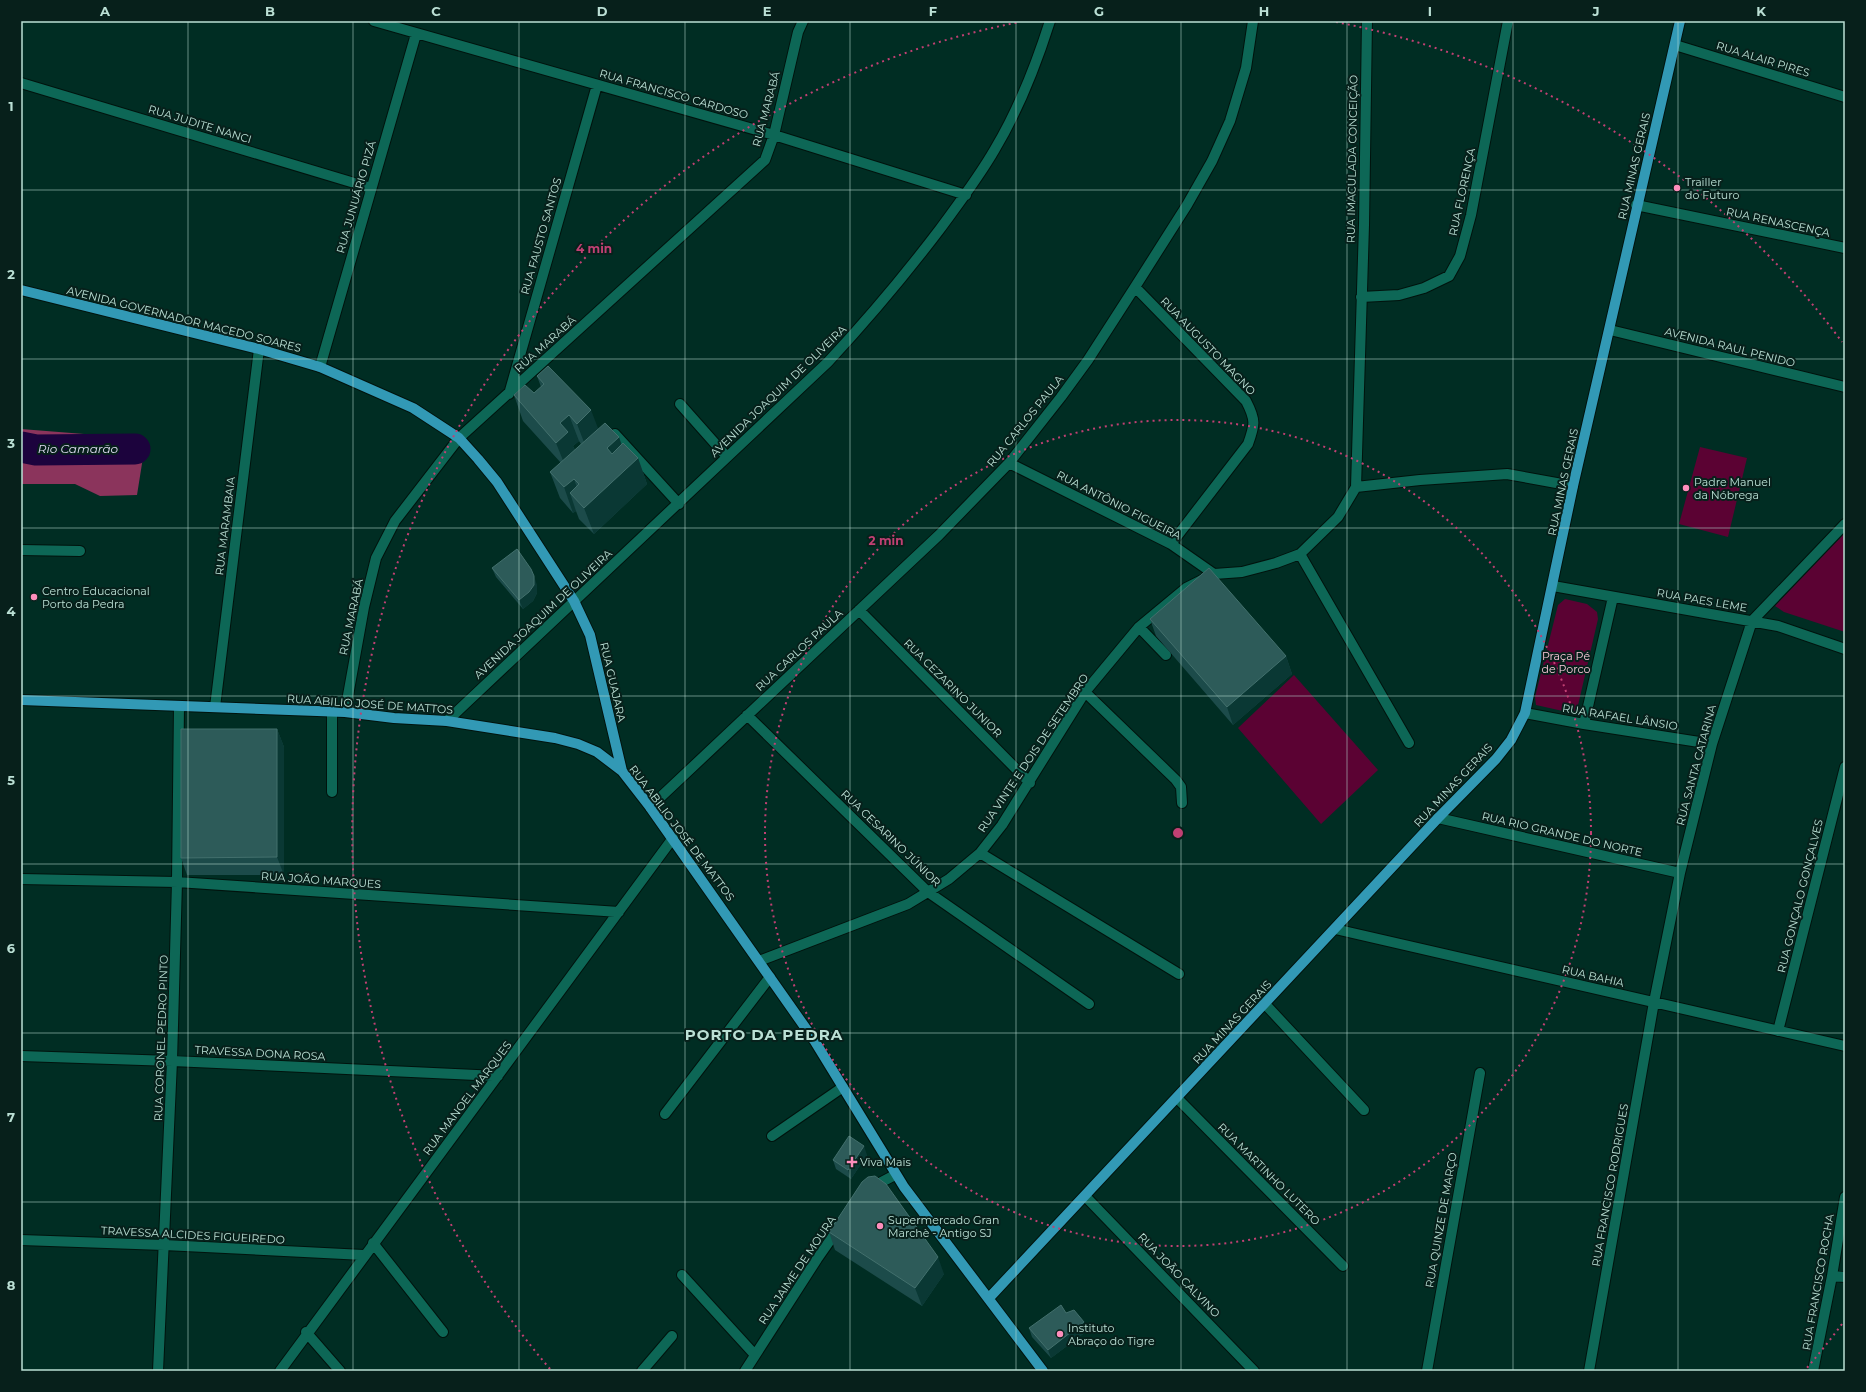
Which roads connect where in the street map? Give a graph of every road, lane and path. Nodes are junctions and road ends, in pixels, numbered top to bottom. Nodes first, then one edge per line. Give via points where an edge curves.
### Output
1 (374, 21) edge
2 (804, 21) edge
3 (1050, 21) edge
4 (1253, 21) edge
5 (1367, 21) edge
6 (1508, 21) edge
7 (1680, 21) edge
8 (416, 34) junction
9 (1674, 45) junction
10 (21, 83) edge
11 (597, 85) junction
12 (1845, 97) edge
13 (774, 135) junction
14 (372, 188) junction
15 (966, 195) junction
16 (1636, 205) junction
17 (1845, 248) edge
18 (1135, 288) junction
19 (21, 290) edge
20 (1362, 297) junction
21 (1610, 330) junction
22 (259, 349) junction
23 (320, 367) junction
24 (1845, 387) edge
25 (509, 394) junction
26 (680, 404) dead end
27 (615, 434) edge
28 (459, 438) junction
29 (727, 457) junction
30 (1009, 463) junction
31 (1573, 486) junction
32 (1356, 487) junction
33 (679, 504) junction
34 (1845, 524) edge
35 (1172, 544) junction
36 (21, 550) edge
37 (80, 551) dead end
38 (1300, 554) junction
39 (1214, 574) junction
40 (1553, 586) junction
41 (1613, 597) junction
42 (574, 601) junction
43 (859, 610) junction
44 (1752, 621) junction
45 (1139, 627) junction
46 (1845, 649) edge
47 (1166, 655) edge
48 (1085, 692) junction
49 (21, 700) edge
50 (179, 706) junction
51 (215, 707) junction
52 (332, 711) junction
53 (345, 712) junction
54 (1525, 713) junction
55 (747, 715) junction
56 (447, 721) junction
57 (1584, 724) junction
58 (1409, 743) dead end
59 (1712, 744) junction
60 (1845, 767) edge
61 (622, 771) junction
62 (1030, 783) junction
63 (332, 792) dead end
64 (1182, 803) dead end
65 (650, 807) junction
66 (1438, 818) junction
67 (673, 838) junction
68 (980, 853) junction
69 (1680, 873) junction
70 (21, 879) edge
71 (177, 882) junction
72 (928, 892) junction
73 (619, 912) junction
74 (1335, 928) junction
75 (759, 961) junction
76 (1178, 974) dead end
77 (770, 977) junction
78 (1654, 1002) junction
79 (1089, 1004) dead end
80 (1265, 1004) junction
81 (1778, 1031) junction
82 (1845, 1046) edge
83 (21, 1056) edge
84 (172, 1061) junction
85 (1480, 1073) dead end
86 (498, 1076) junction
87 (842, 1087) junction
88 (1177, 1098) junction
89 (1364, 1110) dead end
90 (665, 1114) dead end
91 (772, 1136) dead end
92 (895, 1174) junction
93 (867, 1191) edge
94 (1086, 1196) junction
95 (1845, 1197) edge
96 (843, 1221) edge
97 (21, 1240) edge
98 (373, 1243) junction
99 (164, 1245) junction
100 (364, 1255) junction
101 (1343, 1266) dead end
102 (682, 1274) dead end
103 (1832, 1276) junction
104 (1845, 1277) edge
105 (989, 1298) junction
106 (306, 1332) junction
107 (443, 1332) dead end
108 (672, 1336) dead end
109 (755, 1355) junction
110 (1039, 1369) edge
111 (158, 1371) edge
112 (280, 1371) edge
113 (340, 1371) edge
114 (642, 1371) edge
115 (745, 1371) edge
116 (1254, 1371) edge
117 (1427, 1371) edge
118 (1589, 1371) edge
119 (1813, 1371) edge

1 - 8 street, RUA FRANCISCO CARDOSO
2 - 13 street, RUA MARABÁ via 798,32
3 - 15 street, AVENIDA JOAQUIM DE OLIVEIRA via 1038,59 1016,110
4 - 18 street, RUA CARLOS PAULA via 1246,68 1230,121 1212,161 1187,205
5 - 20 street, RUA IMACULADA CONCEIÇÃO
6 - 20 street, RUA FLORENÇA via 1471,215 1460,256 1449,276 1424,288 1399,295
7 - 9 main road, RUA MINAS GERAIS
8 - 11 street, RUA FRANCISCO CARDOSO
8 - 14 street, RUA JUNUÁRIO PIZÁ
9 - 12 street, RUA ALAIR PIRES
9 - 16 main road, RUA MINAS GERAIS
10 - 14 street, RUA JUDITE NANCI
11 - 13 street, RUA FRANCISCO CARDOSO
11 - 25 street, RUA FAUSTO SANTOS
13 - 15 street, RUA FRANCISCO CARDOSO
13 - 25 street, RUA MARABÁ via 765,160
14 - 23 street, RUA JUNUÁRIO PIZÁ
15 - 29 street, AVENIDA JOAQUIM DE OLIVEIRA via 878,308 828,362
16 - 17 street, RUA RENASCENÇA
16 - 21 main road, RUA MINAS GERAIS
18 - 30 street, RUA CARLOS PAULA via 1088,360
18 - 35 street, RUA AUGUSTO MAGNO via 1246,401 1254,415 1254,428 1248,444
19 - 22 main road, AVENIDA GOVERNADOR MACEDO SOARES
20 - 32 street, RUA VINTE E DOIS DE SETEMBRO
21 - 24 street, AVENIDA RAUL PENIDO
21 - 31 main road, RUA MINAS GERAIS
22 - 23 main road, AVENIDA GOVERNADOR MACEDO SOARES
22 - 51 street, RUA MARAMBAIA
23 - 28 main road, AVENIDA GOVERNADOR MACEDO SOARES via 413,408
25 - 28 street, RUA MARABÁ
26 - 29 street
27 - 33 street
28 - 42 main road, AVENIDA GOVERNADOR MACEDO SOARES via 496,482
28 - 53 street, RUA MARABÁ via 395,521 376,558 364,607
29 - 33 street, AVENIDA JOAQUIM DE OLIVEIRA
30 - 35 street, RUA ANTÔNIO FIGUEIRA
30 - 43 street, RUA CARLOS PAULA via 939,535
31 - 32 street via 1507,474
31 - 40 main road, RUA MINAS GERAIS
32 - 38 street, RUA VINTE E DOIS DE SETEMBRO via 1338,517
33 - 42 street, AVENIDA JOAQUIM DE OLIVEIRA
34 - 44 street, RUA SANTA CATARINA
35 - 39 street, RUA ANTÔNIO FIGUEIRA
36 - 37 street
38 - 39 street, RUA VINTE E DOIS DE SETEMBRO via 1242,572
38 - 58 street
39 - 45 street, RUA VINTE E DOIS DE SETEMBRO via 1186,588
40 - 41 street, RUA PAES LEME
40 - 54 main road, RUA MINAS GERAIS
41 - 44 street, RUA PAES LEME
41 - 57 street
42 - 56 street, AVENIDA JOAQUIM DE OLIVEIRA
42 - 61 main road, RUA GUAJARA via 590,635
43 - 55 street, RUA CARLOS PAULA
43 - 62 street, RUA CEZARINO JUNIOR
44 - 46 street, RUA PAES LEME via 1778,626
44 - 59 street, RUA SANTA CATARINA
45 - 47 street
45 - 48 street, RUA VINTE E DOIS DE SETEMBRO
48 - 62 street, RUA VINTE E DOIS DE SETEMBRO
48 - 64 street via 1176,780 1181,787
49 - 50 main road, RUA ABILIO JOSÉ DE MATTOS
50 - 51 main road, RUA ABILIO JOSÉ DE MATTOS
50 - 71 street, RUA CORONEL PEDRO PINTO
51 - 52 main road, RUA ABILIO JOSÉ DE MATTOS
52 - 53 main road, RUA ABILIO JOSÉ DE MATTOS
52 - 63 street
53 - 56 main road, RUA ABILIO JOSÉ DE MATTOS
54 - 57 street, RUA RAFAEL LÂNSIO
54 - 66 main road, RUA MINAS GERAIS via 1496,759
55 - 65 street, RUA CARLOS PAULA
55 - 72 street, RUA CESARINO JÚNIOR
56 - 61 main road, RUA ABILIO JOSÉ DE MATTOS via 578,744 597,752
57 - 59 street, RUA RAFAEL LÂNSIO
59 - 69 street, RUA SANTA CATARINA
60 - 81 street, RUA GONÇALO GONÇALVES
61 - 65 main road, RUA ABILIO JOSÉ DE MATTOS
62 - 68 street, RUA VINTE E DOIS DE SETEMBRO
65 - 67 main road, RUA ABILIO JOSÉ DE MATTOS
66 - 69 street, RUA RIO GRANDE DO NORTE
66 - 74 main road, RUA MINAS GERAIS
67 - 73 street, RUA MANOEL MARQUES
67 - 75 main road, RUA ABILIO JOSÉ DE MATTOS
68 - 72 street, RUA VINTE E DOIS DE SETEMBRO via 949,879
68 - 76 street
69 - 78 street, RUA SANTA CATARINA
70 - 71 street, RUA JOÃO MARQUES
71 - 73 street, RUA JOÃO MARQUES
71 - 84 street, RUA CORONEL PEDRO PINTO
72 - 75 street, RUA VINTE E DOIS DE SETEMBRO via 908,904
72 - 79 street, RUA CESARINO JÚNIOR
73 - 86 street, RUA MANOEL MARQUES
74 - 78 street, RUA BAHIA
74 - 80 main road, RUA MINAS GERAIS
75 - 77 main road, RUA ABILIO JOSÉ DE MATTOS
77 - 87 main road, RUA ABILIO JOSÉ DE MATTOS via 814,1040
77 - 90 street
78 - 81 street, RUA BAHIA
78 - 118 street, RUA FRANCISCO RODRIGUES
80 - 88 main road, RUA MINAS GERAIS
80 - 89 street
81 - 82 street, RUA BAHIA
83 - 84 street, TRAVESSA DONA ROSA
84 - 86 street, TRAVESSA DONA ROSA
84 - 99 street, RUA CORONEL PEDRO PINTO
85 - 117 street, RUA QUINZE DE MARÇO
86 - 98 street, RUA MANOEL MARQUES
87 - 91 street
87 - 92 main road, RUA ABILIO JOSÉ DE MATTOS
88 - 94 main road, RUA MINAS GERAIS
88 - 101 street, RUA MARTINHO LUTERO
92 - 93 street
92 - 105 main road, RUA ABILIO JOSÉ DE MATTOS
94 - 105 main road, RUA MINAS GERAIS
94 - 116 street, RUA JOÃO CALVINO
95 - 103 street, RUA FRANCISCO ROCHA
96 - 109 street, RUA JAIME DE MOURA
97 - 99 street, TRAVESSA ALCIDES FIGUEIREDO
98 - 100 street, RUA MANOEL MARQUES
98 - 107 street
99 - 100 street, TRAVESSA ALCIDES FIGUEIREDO
99 - 111 street, RUA CORONEL PEDRO PINTO
100 - 106 street, RUA MANOEL MARQUES
102 - 109 street
103 - 104 street
103 - 119 street, RUA FRANCISCO ROCHA
105 - 110 main road, RUA ABILIO JOSÉ DE MATTOS
106 - 112 street, RUA MANOEL MARQUES
106 - 113 street
108 - 114 street
109 - 115 street, RUA JAIME DE MOURA

